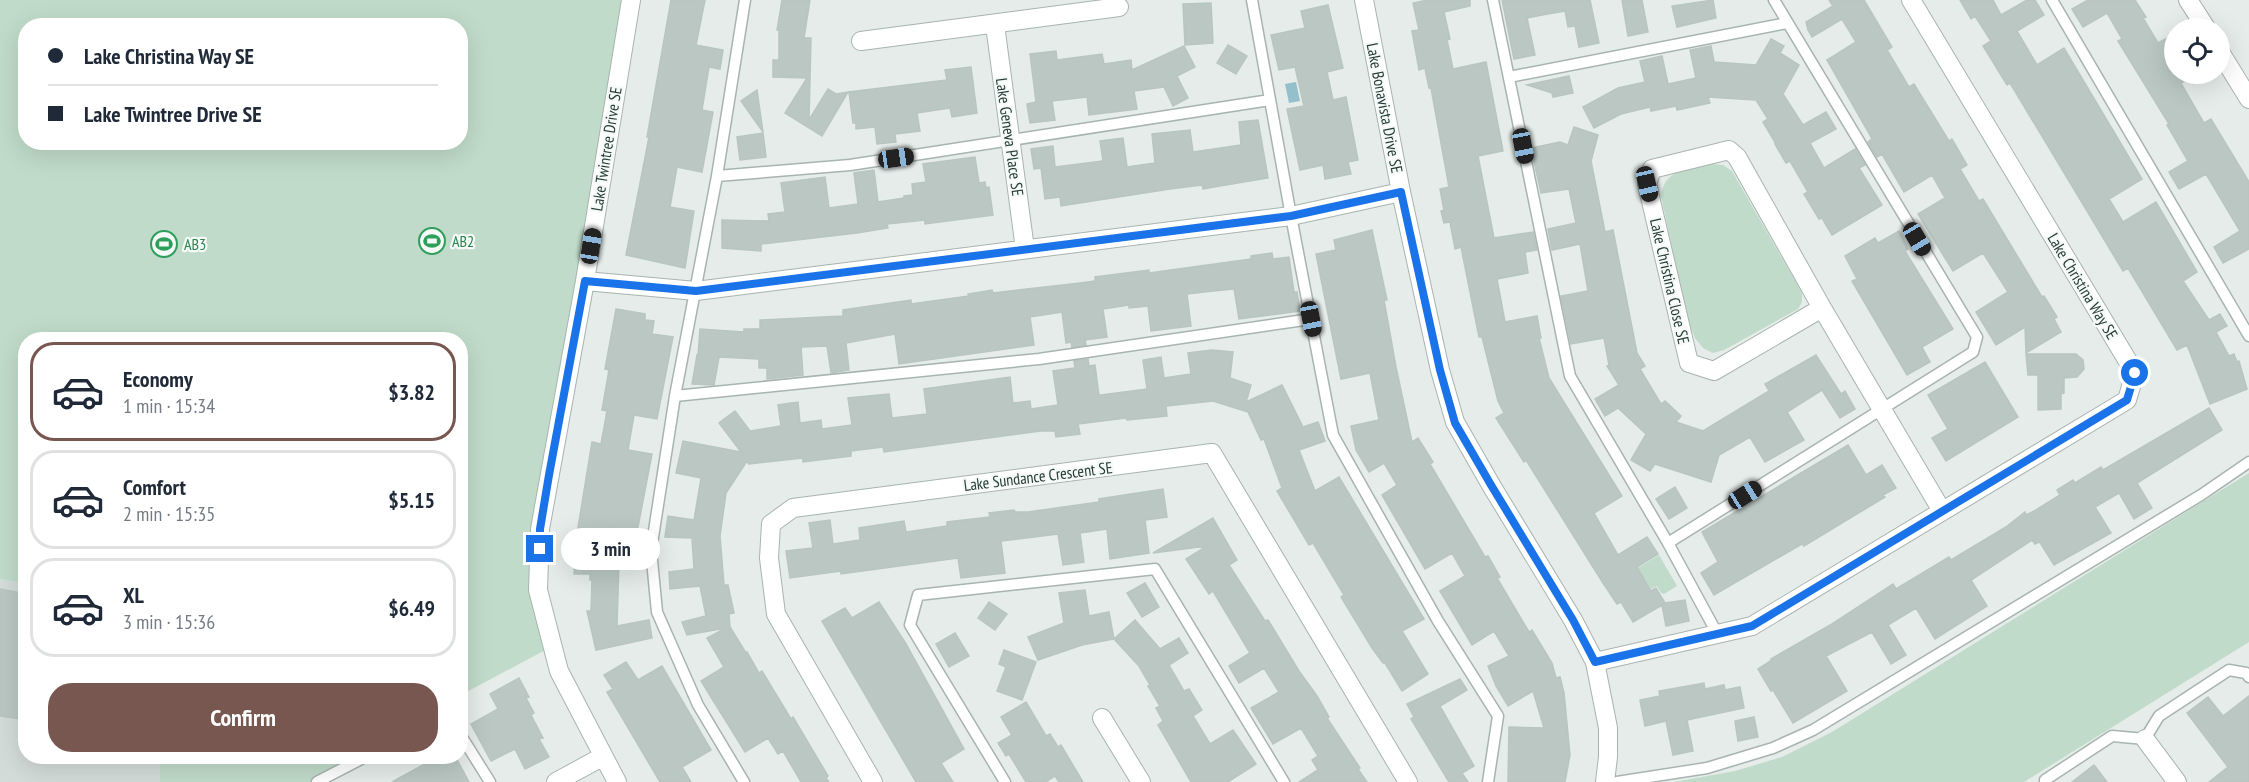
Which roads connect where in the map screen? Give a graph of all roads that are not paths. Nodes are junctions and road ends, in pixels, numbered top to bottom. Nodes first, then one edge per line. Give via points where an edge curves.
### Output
1 (631, 0) edge
2 (745, 0) edge
3 (1252, 0) edge
4 (1364, 0) edge
5 (1493, 0) edge
6 (1774, 0) edge
7 (1911, 0) edge
8 (2052, 0) edge
9 (2188, 0) edge
10 (1119, 7) dead end
11 (2200, 18) edge
12 (1787, 23) junction
13 (995, 25) junction
14 (861, 41) dead end
15 (2230, 68) edge
16 (1509, 77) junction
17 (2249, 99) edge
18 (1270, 100) junction
19 (1011, 141) junction
20 (717, 176) junction
21 (1401, 192) junction
22 (1291, 216) junction
23 (1025, 249) junction
24 (585, 281) junction
25 (696, 291) junction
26 (1822, 308) junction
27 (1311, 319) junction
28 (2249, 336) edge
29 (675, 396) junction
30 (1881, 410) junction
31 (2249, 462) edge
32 (1942, 511) junction
33 (1668, 543) junction
34 (1718, 635) junction
35 (1595, 662) junction
36 (2249, 677) edge
37 (1102, 718) dead end
38 (2145, 739) junction
39 (468, 747) edge
40 (602, 756) junction
41 (352, 764) edge
42 (317, 782) edge
43 (490, 782) edge
44 (556, 782) edge
45 (616, 782) edge
46 (744, 782) edge
47 (873, 782) edge
48 (1005, 782) edge
49 (1141, 782) edge
50 (1284, 782) edge
51 (1408, 782) edge
52 (1488, 782) edge
53 (1605, 782) edge
54 (1617, 782) edge
55 (2045, 782) edge
56 (2177, 782) edge

1 - 24 street, Lake Twintree Drive SE
2 - 20 lane
3 - 18 lane
4 - 21 street, Lake Bonavista Drive SE
5 - 16 lane
6 - 12 lane
7 - 32 street, Lake Christina Way SE via 2135,373 2127,400
8 - 28 lane
9 - 11 street
10 - 13 street
12 - 16 lane
12 - 30 lane via 1977,337 1973,352
13 - 14 street
13 - 19 street, Lake Geneva Place SE
15 - 17 street
16 - 33 lane via 1570,376
18 - 19 lane
18 - 22 lane
19 - 20 lane via 850,165
19 - 23 street, Lake Geneva Place SE
20 - 25 lane
21 - 22 street
21 - 35 street, Lake Bonavista Drive SE via 1455,423
22 - 23 street
22 - 27 lane
23 - 25 street
24 - 25 street
24 - 40 street, Lake Twintree Drive SE via 540,529 538,590 559,671
25 - 29 lane
26 - 26 street, Lake Christina Close SE via 1729,150 1652,169 1647,184 1689,363 1714,371
26 - 30 street, Lake Christina Close SE
27 - 29 lane via 1039,359
27 - 52 lane via 1333,435 1438,621 1498,716
29 - 46 lane via 651,550 657,612 698,705
30 - 32 street, Lake Christina Close SE
30 - 33 lane
31 - 54 lane via 1813,730 1773,748 1707,768
32 - 34 street, Lake Christina Way SE via 1752,626
33 - 34 lane
34 - 35 street, Lake Christina Way SE
35 - 53 street, Lake Bonavista Drive SE via 1608,728
36 - 38 lane via 2229,670 2158,716
37 - 49 street
38 - 55 lane via 2112,736
38 - 56 street
39 - 43 lane
40 - 44 street
40 - 45 street, Lake Twintree Drive SE
41 - 42 lane
47 - 51 street, Lake Sundance Crescent SE via 776,615 769,558 771,524 793,508 1212,453
48 - 50 lane via 910,625 918,596 1155,569

